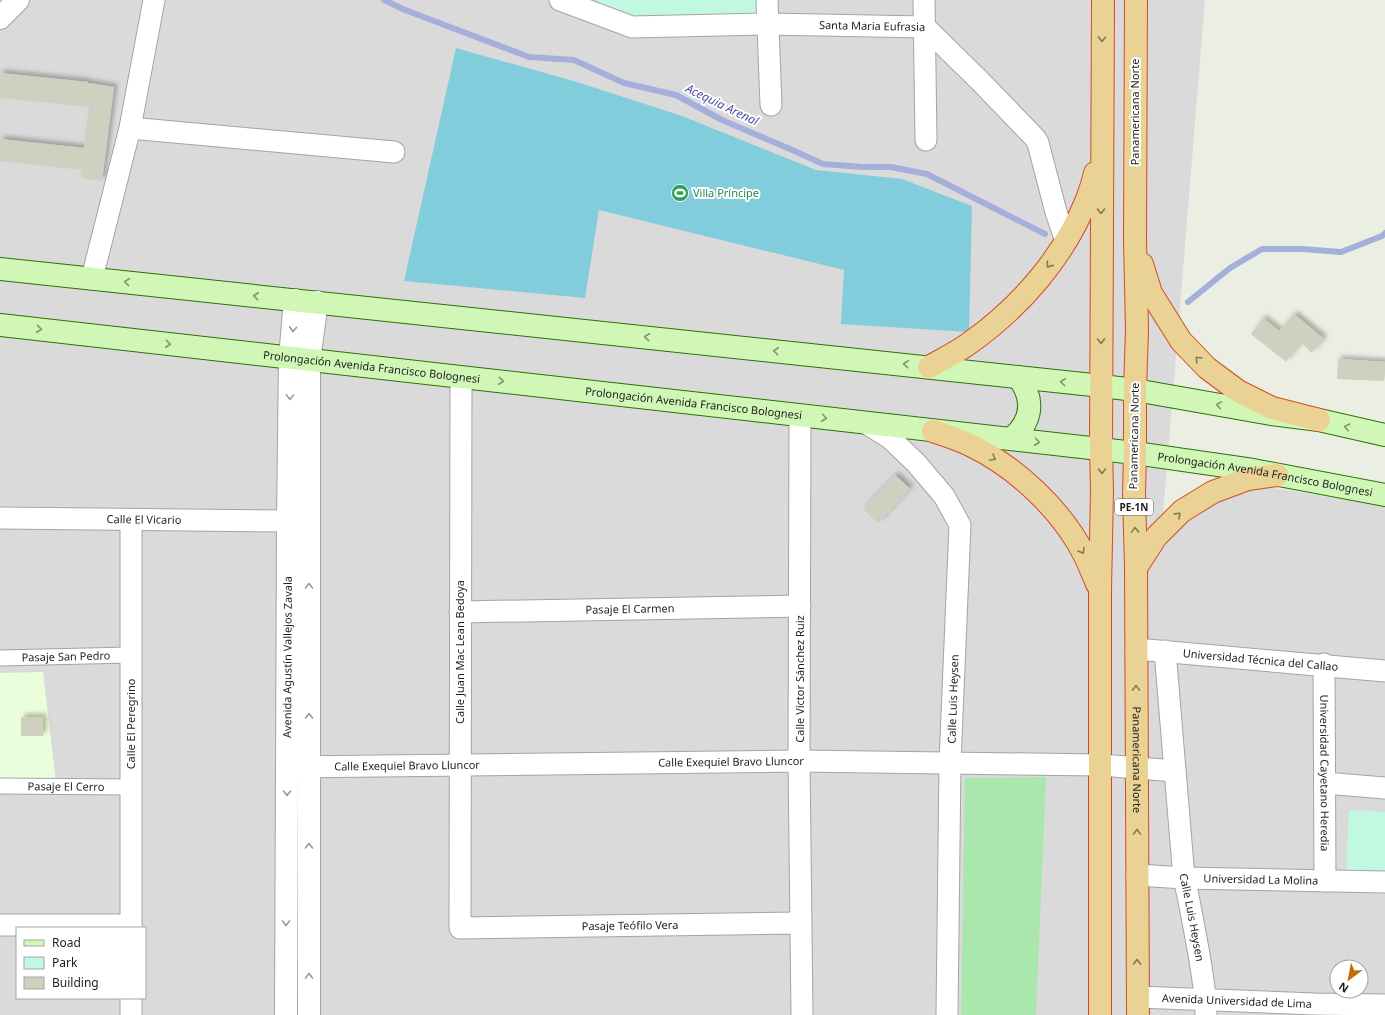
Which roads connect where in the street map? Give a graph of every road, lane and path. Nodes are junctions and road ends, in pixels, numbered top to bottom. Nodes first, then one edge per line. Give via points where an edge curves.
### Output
1 (18, 0) edge
2 (154, 0) edge
3 (767, 0) edge
4 (924, 0) edge
5 (1103, 0) edge
6 (1136, 0) edge
7 (565, 1) edge
8 (0, 18) edge
9 (767, 24) junction
10 (925, 27) junction
11 (771, 105) dead end
12 (130, 128) junction
13 (926, 140) dead end
14 (394, 152) dead end
15 (1101, 155) junction
16 (1135, 240) junction
17 (1066, 241) junction
18 (0, 269) edge
19 (92, 278) junction
20 (295, 300) junction
21 (317, 302) junction
22 (0, 325) edge
23 (300, 359) junction
24 (929, 367) junction
25 (461, 377) junction
26 (1018, 377) junction
27 (1102, 386) junction
28 (1135, 390) junction
29 (800, 415) junction
30 (1319, 420) junction
31 (866, 423) junction
32 (933, 431) junction
33 (1385, 435) edge
34 (1011, 439) junction
35 (1101, 449) junction
36 (1135, 453) junction
37 (1277, 475) junction
38 (1385, 495) edge
39 (0, 518) edge
40 (131, 520) junction
41 (288, 521) junction
42 (1136, 568) junction
43 (1100, 591) junction
44 (800, 606) junction
45 (460, 612) junction
46 (1136, 649) junction
47 (1165, 651) junction
48 (131, 655) junction
49 (0, 658) edge
50 (1324, 664) junction
51 (1385, 671) edge
52 (799, 761) junction
53 (950, 762) junction
54 (459, 764) junction
55 (1101, 765) junction
56 (309, 766) junction
57 (287, 767) junction
58 (1137, 768) junction
59 (1175, 771) junction
60 (1325, 783) junction
61 (0, 786) edge
62 (131, 787) junction
63 (1385, 788) edge
64 (1137, 875) junction
65 (1184, 878) junction
66 (1325, 881) junction
67 (1385, 882) edge
68 (801, 923) junction
69 (0, 925) edge
70 (131, 926) edge
71 (460, 928) joint
72 (131, 999) edge
73 (1385, 1005) edge
74 (1138, 1006) edge
75 (1206, 1008) edge
76 (1314, 1010) edge
77 (132, 1015) edge
78 (286, 1015) edge
79 (309, 1015) edge
80 (802, 1015) edge
81 (947, 1015) edge
82 (1100, 1015) edge

1 - 8 street
2 - 12 street
3 - 9 street
4 - 10 street
5 -> 15 highway, PE-1N
6 - 16 highway, Panamericana Norte / PE-1N
7 - 9 street, Santa Maria Eufrasia via 632,27
9 - 10 street, Santa Maria Eufrasia
9 - 11 street
10 - 13 street
10 - 17 street, Santa Maria Eufrasia via 1035,138
12 - 14 street
12 - 19 street
15 - 17 highway via 1087,199
15 -> 27 highway, PE-1N
16 - 28 highway, Panamericana Norte / PE-1N
30 -> 16 highway via 1272,408 1238,391 1207,368 1181,341 1151,293
17 -> 24 highway via 1039,280 1007,314 970,343
18 - 19 main road
20 -> 19 main road
20 - 21 main road
20 -> 23 street, Avenida Agustín Vallejos Zavala
21 - 23 street, Avenida Agustín Vallejos Zavala
24 -> 21 main road
22 -> 23 main road, Prolongación Avenida Francisco Bolognesi
23 - 25 main road, Prolongación Avenida Francisco Bolognesi
23 -> 41 street, Avenida Agustín Vallejos Zavala
56 -> 23 street, Avenida Agustín Vallejos Zavala
24 - 26 main road
25 -> 29 main road, Prolongación Avenida Francisco Bolognesi
25 - 45 street, Calle Juan Mac Lean Bedoya
27 -> 26 main road
26 - 34 main road via 1028,394 1028,414 1025,424
27 - 28 main road
27 - 35 highway, PE-1N
30 -> 28 main road
28 - 36 highway, Panamericana Norte / PE-1N
29 -> 31 main road, Prolongación Avenida Francisco Bolognesi
29 - 44 street, Calle Víctor Sánchez Ruiz
33 -> 30 main road
31 - 32 main road, Prolongación Avenida Francisco Bolognesi
31 - 53 street, Calle Luis Heysen via 890,438 916,463 944,496 960,524
32 - 34 main road, Prolongación Avenida Francisco Bolognesi
32 -> 43 highway via 970,445 1005,465 1036,490 1063,521 1084,555
34 -> 35 main road, Prolongación Avenida Francisco Bolognesi
35 - 36 main road, Prolongación Avenida Francisco Bolognesi
35 -> 43 highway, PE-1N
36 - 37 main road, Prolongación Avenida Francisco Bolognesi
42 -> 36 highway, Panamericana Norte / PE-1N
37 - 38 main road, Prolongación Avenida Francisco Bolognesi
42 -> 37 highway via 1156,537 1182,511 1213,492 1248,479
39 - 40 street, Calle El Vicario
40 - 41 street, Calle El Vicario
40 - 48 street, Calle El Peregrino
41 - 57 street, Avenida Agustín Vallejos Zavala
42 - 46 highway, Panamericana Norte / PE-1N
43 - 55 highway, PE-1N
44 - 45 street, Pasaje El Carmen
44 - 52 street, Calle Víctor Sánchez Ruiz
45 - 54 street, Calle Juan Mac Lean Bedoya
46 - 47 street, Universidad Técnica del Callao
58 -> 46 highway, Panamericana Norte / PE-1N
47 - 50 street, Universidad Técnica del Callao
47 - 59 street, Calle Luis Heysen
48 - 49 street, Pasaje San Pedro
48 - 62 street, Calle El Peregrino
50 - 51 street, Universidad Técnica del Callao
50 - 60 street, Universidad Cayetano Heredia
52 - 53 street, Calle Exequiel Bravo Lluncor
52 - 54 street, Calle Exequiel Bravo Lluncor
52 - 68 street, Calle Víctor Sánchez Ruiz
53 - 55 street, Calle Exequiel Bravo Lluncor
53 - 81 street, Calle Luis Heysen
54 - 56 street, Calle Exequiel Bravo Lluncor
54 - 71 street, Calle Juan Mac Lean Bedoya
55 - 58 street, Calle Exequiel Bravo Lluncor
55 - 82 highway, PE-1N
56 - 57 street, Calle Exequiel Bravo Lluncor
79 -> 56 street, Avenida Agustín Vallejos Zavala
57 -> 78 street, Avenida Agustín Vallejos Zavala
58 - 59 street, Calle Exequiel Bravo Lluncor
64 -> 58 highway, Panamericana Norte / PE-1N
59 - 65 street, Calle Luis Heysen
60 - 63 street
60 - 66 street, Universidad Cayetano Heredia
61 - 62 street, Pasaje El Cerro
62 - 70 street, Calle El Peregrino
64 - 65 street, Universidad La Molina
74 -> 64 highway, Panamericana Norte / PE-1N
65 - 66 street, Universidad La Molina
65 - 75 street, Calle Luis Heysen
66 - 67 street, Universidad La Molina
68 - 71 street, Pasaje Teófilo Vera
68 - 80 street, Calle Víctor Sánchez Ruiz
69 - 70 street
72 - 77 street
73 - 76 street, Avenida Universidad de Lima
74 - 75 street, Avenida Universidad de Lima
75 - 76 street, Avenida Universidad de Lima

